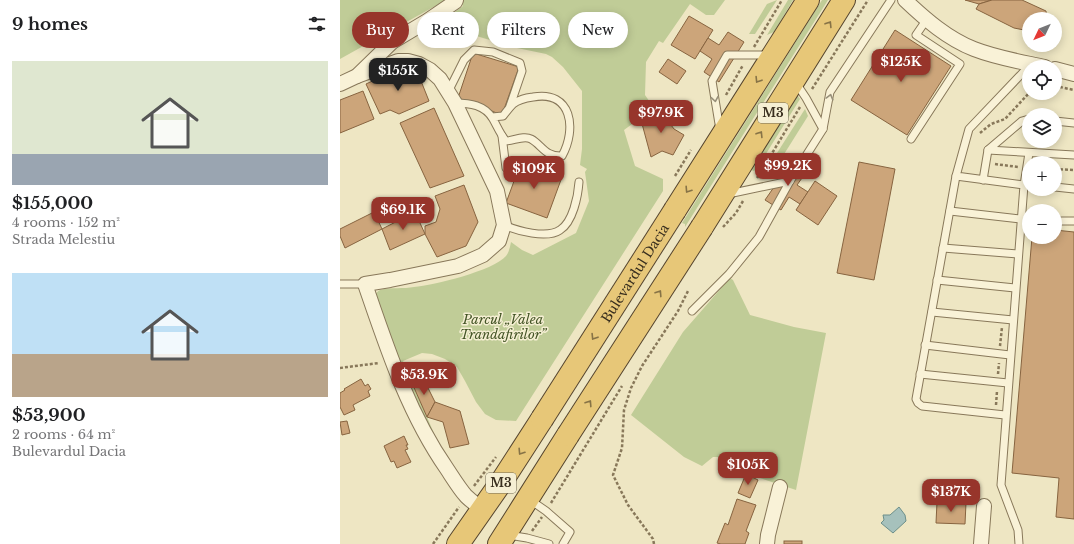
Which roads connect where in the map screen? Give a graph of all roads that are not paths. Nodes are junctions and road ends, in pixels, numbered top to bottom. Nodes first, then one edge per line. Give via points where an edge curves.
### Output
1 (456, 0) edge
2 (808, 0) edge
3 (844, 0) edge
4 (891, 0) edge
5 (909, 2) edge
6 (926, 19) junction
7 (774, 54) junction
8 (1022, 62) edge
9 (1062, 71) edge
10 (1022, 73) edge
11 (1074, 74) edge
12 (357, 76) junction
13 (794, 80) junction
14 (340, 84) edge
15 (452, 98) junction
16 (510, 107) junction
17 (492, 118) junction
18 (1022, 121) edge
19 (1062, 122) edge
20 (1074, 123) edge
21 (821, 132) junction
22 (502, 136) junction
23 (721, 138) junction
24 (911, 139) dead end
25 (988, 150) junction
26 (1028, 153) junction
27 (1074, 155) edge
28 (1028, 156) edge
29 (506, 168) dead end
30 (956, 176) junction
31 (983, 180) junction
32 (790, 181) junction
33 (579, 182) dead end
34 (1022, 185) edge
35 (1062, 188) edge
36 (1074, 189) edge
37 (722, 195) junction
38 (1022, 196) edge
39 (950, 211) junction
40 (1021, 220) junction
41 (1062, 221) edge
42 (1074, 221) edge
43 (504, 225) junction
44 (943, 248) junction
45 (1018, 254) junction
46 (937, 280) junction
47 (340, 284) edge
48 (365, 284) junction
49 (1016, 288) junction
50 (692, 311) dead end
51 (932, 312) junction
52 (1013, 320) junction
53 (925, 345) junction
54 (1010, 355) junction
55 (920, 374) junction
56 (1008, 383) junction
57 (1005, 415) junction
58 (780, 487) dead end
59 (528, 499) junction
60 (475, 503) junction
61 (984, 506) dead end
62 (502, 539) edge
63 (458, 544) edge
64 (549, 544) edge
65 (563, 544) edge
66 (767, 544) edge
67 (981, 544) edge
68 (1019, 544) edge

1 - 12 street via 392,42
2 - 7 highway, Bulevardul Dacia / M3
13 -> 3 highway, M3
21 -> 4 lane via 830,92
5 - 6 street
6 - 8 street via 973,49
6 - 24 lane via 916,35 960,64
7 -> 23 highway, Bulevardul Dacia / M3
7 -> 23 lane via 728,55 712,81
9 - 11 street
10 - 30 lane via 969,129
12 - 14 street
12 - 15 street via 398,61 408,61 430,70 440,79
13 - 21 lane via 806,98
37 -> 13 highway, M3
15 - 16 lane via 464,60 478,50 493,52 520,63 522,67
15 - 17 lane via 484,109
15 - 43 street via 497,191
16 - 17 lane via 503,116
16 - 22 lane via 529,97 544,95 556,99 561,102 569,118 569,138 562,156 558,156 545,151 531,138 506,141
17 - 22 lane
18 - 25 lane
19 - 20 lane
21 - 32 lane
22 - 29 lane
23 -> 60 highway, Bulevardul Dacia / M3, bridge via 542,420
25 - 26 lane
25 - 31 lane
26 - 27 lane
26 - 28 lane
30 - 31 lane
30 - 39 lane
31 - 34 lane
32 - 37 lane
32 - 50 lane via 759,237 729,274
33 - 43 lane via 574,207 567,223 560,230 539,233 514,230
35 - 36 lane
59 -> 37 highway, M3, bridge via 568,435 712,227
38 - 40 lane
39 - 40 lane
39 - 44 lane
40 - 45 lane
41 - 42 lane
43 - 48 street via 498,241 483,255 458,266
44 - 45 lane
44 - 46 lane
45 - 49 lane
46 - 49 lane
46 - 51 lane
47 - 48 lane
48 - 60 street via 413,412 435,452
49 - 52 lane
51 - 52 lane
51 - 53 lane
52 - 54 lane
53 - 54 lane
53 - 55 lane
54 - 56 lane
55 - 56 lane
55 - 57 lane via 916,399 922,406
56 - 57 lane
57 - 68 lane via 1001,485 1018,530
58 - 66 street
59 - 62 highway, M3
59 - 65 lane via 570,532
60 - 63 highway, Bulevardul Dacia / M3
61 - 67 street
62 - 64 lane via 527,538

